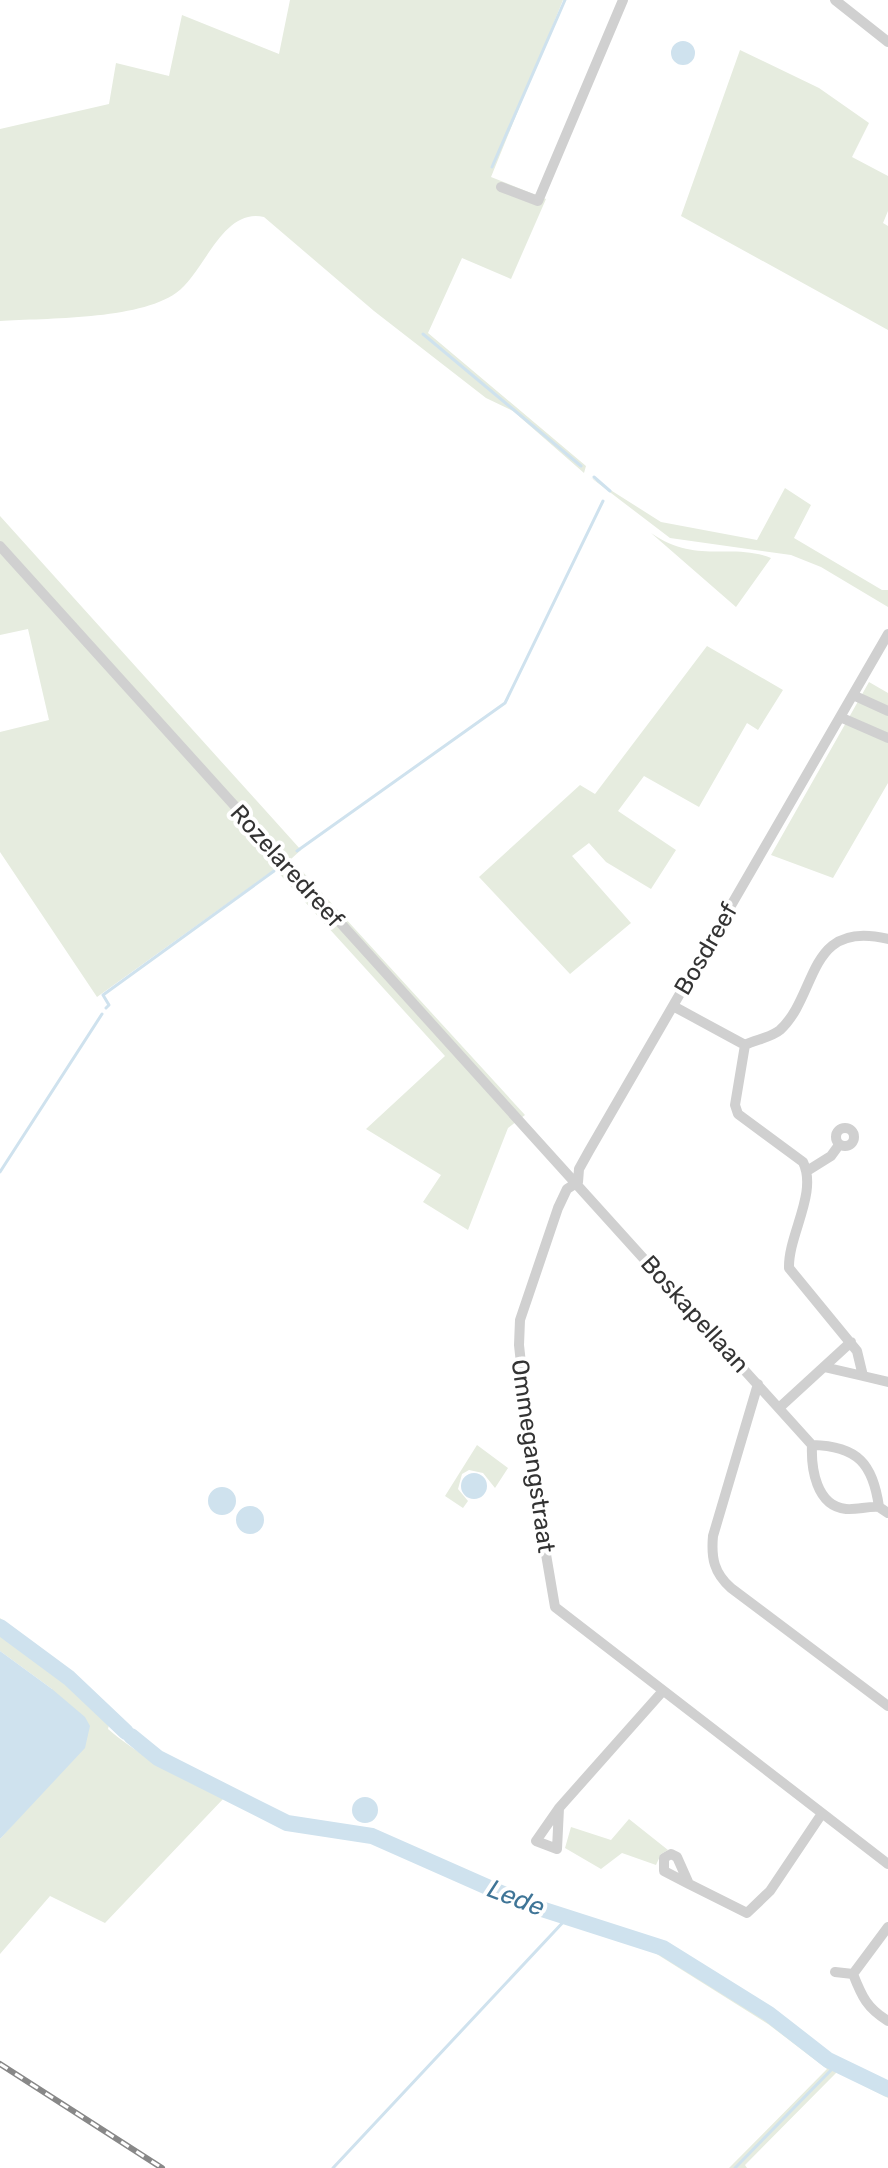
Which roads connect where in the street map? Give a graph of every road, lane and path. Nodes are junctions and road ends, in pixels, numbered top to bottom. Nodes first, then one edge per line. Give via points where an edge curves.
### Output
1 (623, 0) edge
2 (835, 0) edge
3 (888, 42) edge
4 (501, 187) dead end
5 (0, 546) edge
6 (888, 634) edge
7 (853, 695) junction
8 (888, 711) edge
9 (840, 717) junction
10 (888, 738) edge
11 (888, 939) edge
12 (673, 1006) junction
13 (745, 1045) junction
14 (839, 1145) dead end
15 (807, 1171) junction
16 (578, 1182) junction
17 (851, 1342) junction
18 (824, 1367) junction
19 (863, 1376) junction
20 (888, 1382) edge
21 (758, 1384) junction
22 (779, 1408) junction
23 (812, 1445) junction
24 (884, 1510) edge
25 (662, 1692) junction
26 (888, 1706) edge
27 (559, 1808) dead end
28 (821, 1815) junction
29 (888, 1864) edge
30 (689, 1884) dead end
31 (888, 1927) edge
32 (835, 1972) dead end
33 (853, 1974) junction
34 (888, 2021) edge

1 - 4 street via 538,201
2 - 3 street
5 - 16 street, Rozelaredreef
6 - 7 street, Bosdreef
7 - 8 street
7 - 9 street, Bosdreef
9 - 10 street
9 - 12 street, Bosdreef
11 - 13 street via 848,938 827,949 780,1030
12 - 13 street
12 - 16 street, Bosdreef via 579,1169
13 - 15 street via 738,1114 803,1162
14 - 15 street
15 - 17 street via 789,1268
16 - 21 street, Boskapellaan
16 - 25 street, Ommegangstraat via 567,1189 558,1208 520,1320 534,1484 555,1607
17 - 18 street
17 - 19 street
18 - 19 street
18 - 22 street
19 - 20 street
21 - 22 street, Boskapellaan
21 - 26 street via 713,1536 714,1563 731,1588
22 - 23 street, Boskapellaan
23 - 24 street via 836,1447 861,1459
23 - 24 street via 817,1485 825,1499 845,1509
25 - 27 street
25 - 28 street, Ommegangstraat
28 - 29 street, Ommegangstraat
28 - 30 street via 770,1891 747,1913
31 - 33 street
32 - 33 street
33 - 34 street via 861,1999

